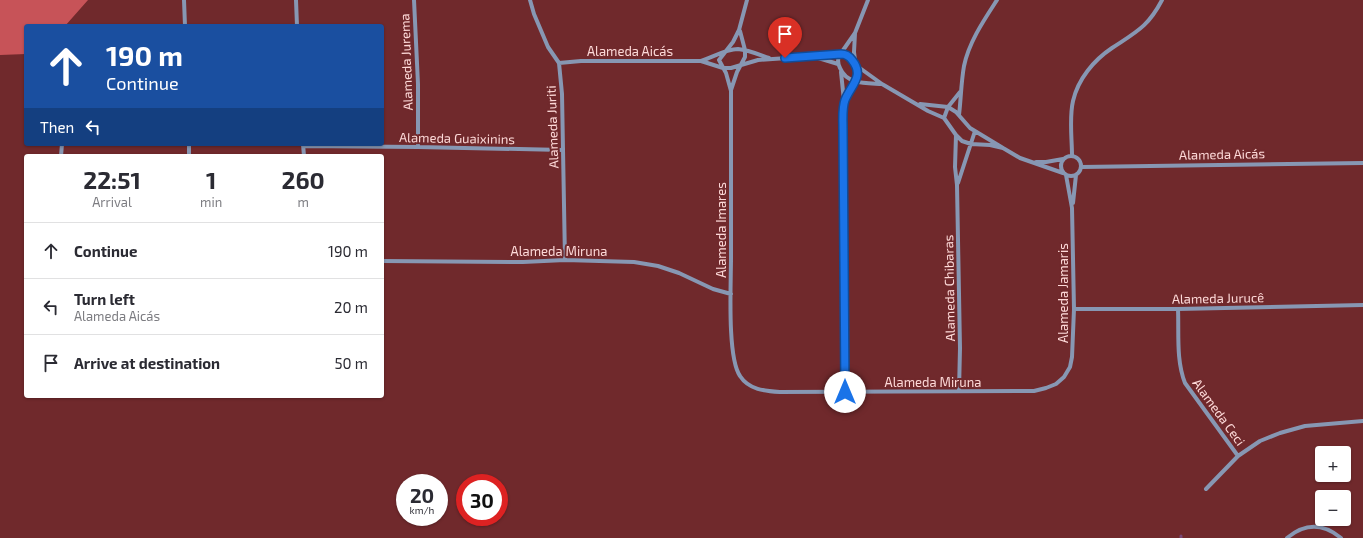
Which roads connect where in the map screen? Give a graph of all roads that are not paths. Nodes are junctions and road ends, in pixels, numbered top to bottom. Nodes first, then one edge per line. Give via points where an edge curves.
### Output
1 (184, 0) edge
2 (296, 0) edge
3 (414, 0) edge
4 (530, 0) edge
5 (747, 0) edge
6 (868, 0) edge
7 (997, 0) edge
8 (1162, 0) edge
9 (185, 24) edge
10 (297, 24) edge
11 (740, 30) junction
12 (856, 33) junction
13 (745, 50) junction
14 (724, 52) junction
15 (841, 54) junction
16 (813, 56) junction
17 (771, 59) junction
18 (701, 61) junction
19 (559, 63) junction
20 (838, 64) junction
21 (740, 65) junction
22 (856, 66) junction
23 (723, 68) junction
24 (842, 72) junction
25 (856, 82) junction
26 (882, 84) junction
27 (731, 91) junction
28 (961, 92) junction
29 (844, 101) junction
30 (917, 104) junction
31 (948, 107) junction
32 (959, 115) junction
33 (944, 118) junction
34 (975, 131) junction
35 (956, 135) junction
36 (971, 144) junction
37 (360, 146) edge
38 (418, 147) junction
39 (1003, 148) junction
40 (563, 150) junction
41 (1072, 156) junction
42 (1063, 159) junction
43 (1032, 162) junction
44 (1363, 163) edge
45 (1081, 167) junction
46 (1065, 174) junction
47 (1076, 175) junction
48 (957, 185) junction
49 (1072, 208) junction
50 (565, 260) junction
51 (384, 262) edge
52 (731, 294) junction
53 (1363, 305) edge
54 (1178, 309) junction
55 (1074, 310) junction
56 (736, 369) joint
57 (1064, 377) joint
58 (959, 391) junction
59 (845, 392) junction
60 (1363, 421) edge
61 (1238, 456) junction
62 (1206, 489) dead end
63 (1287, 538) edge
64 (1341, 538) edge

1 - 9 street
2 - 10 street
3 - 38 street, Alameda Jurema
4 - 19 street, Alameda Juriti via 548,47
5 - 11 street
6 - 12 street
7 - 28 street via 971,45
8 - 41 street via 1148,22 1097,60 1087,71 1073,100
11 - 13 street
11 - 14 street
12 - 15 street
12 - 22 street
13 - 14 street, Alameda Aicás
13 - 17 street, Alameda Aicás
13 - 21 street via 745,57
14 - 18 street, Alameda Aicás
14 - 23 street via 719,60
15 - 16 street, Alameda Aicás
15 - 20 street
15 - 22 street via 847,56
16 - 17 street, Alameda Aicás
16 - 20 street, Alameda Aicás
17 - 21 street, Alameda Aicás
18 - 19 street, Alameda Aicás
18 - 23 street, Alameda Aicás
19 - 40 street, Alameda Juriti
20 - 24 street
21 - 23 street, Alameda Aicás
21 - 27 street
22 - 25 street
22 - 26 street
23 - 27 street
24 - 25 street
24 - 29 street
25 - 26 street
25 - 29 street
26 - 30 street
27 - 52 street, Alameda Imares
28 - 31 street
28 - 32 street
29 - 59 street
30 - 31 street
30 - 33 street
31 - 32 street
31 - 33 street
32 - 34 street via 966,125
33 - 35 street
34 - 36 street
34 - 39 street
35 - 36 street via 962,141
35 - 48 street, Alameda Chibaras
36 - 39 street
36 - 48 street
37 - 38 street, Alameda Guaixinins
38 - 40 street, Alameda Guaixinins
39 - 43 street
40 - 50 street, Alameda Juriti
41 - 42 street
41 - 45 street via 1078,158
42 - 43 street
42 - 46 street via 1061,166
43 - 46 street
44 - 45 street, Alameda Aicás
45 - 47 street
46 - 47 street
46 - 49 street, Alameda Jamaris
47 - 49 street, Alameda Jamaris
48 - 58 street, Alameda Chibaras
49 - 55 street, Alameda Jamaris
50 - 51 street, Alameda Miruna
50 - 52 street, Alameda Miruna via 634,262 658,266
52 - 56 street, Alameda Imares via 732,351
53 - 54 street, Alameda Jurucê
54 - 55 street, Alameda Jurucê
54 - 61 street, Alameda Ceci via 1180,363 1185,383
55 - 57 street, Alameda Jamaris via 1072,358
56 - 59 street, Alameda Miruna via 745,382 760,390
57 - 58 street, Alameda Miruna via 1056,384 1034,391
58 - 59 street, Alameda Miruna
60 - 61 street via 1305,426 1280,433
61 - 62 street
63 - 64 street via 1304,527 1315,526 1326,528

